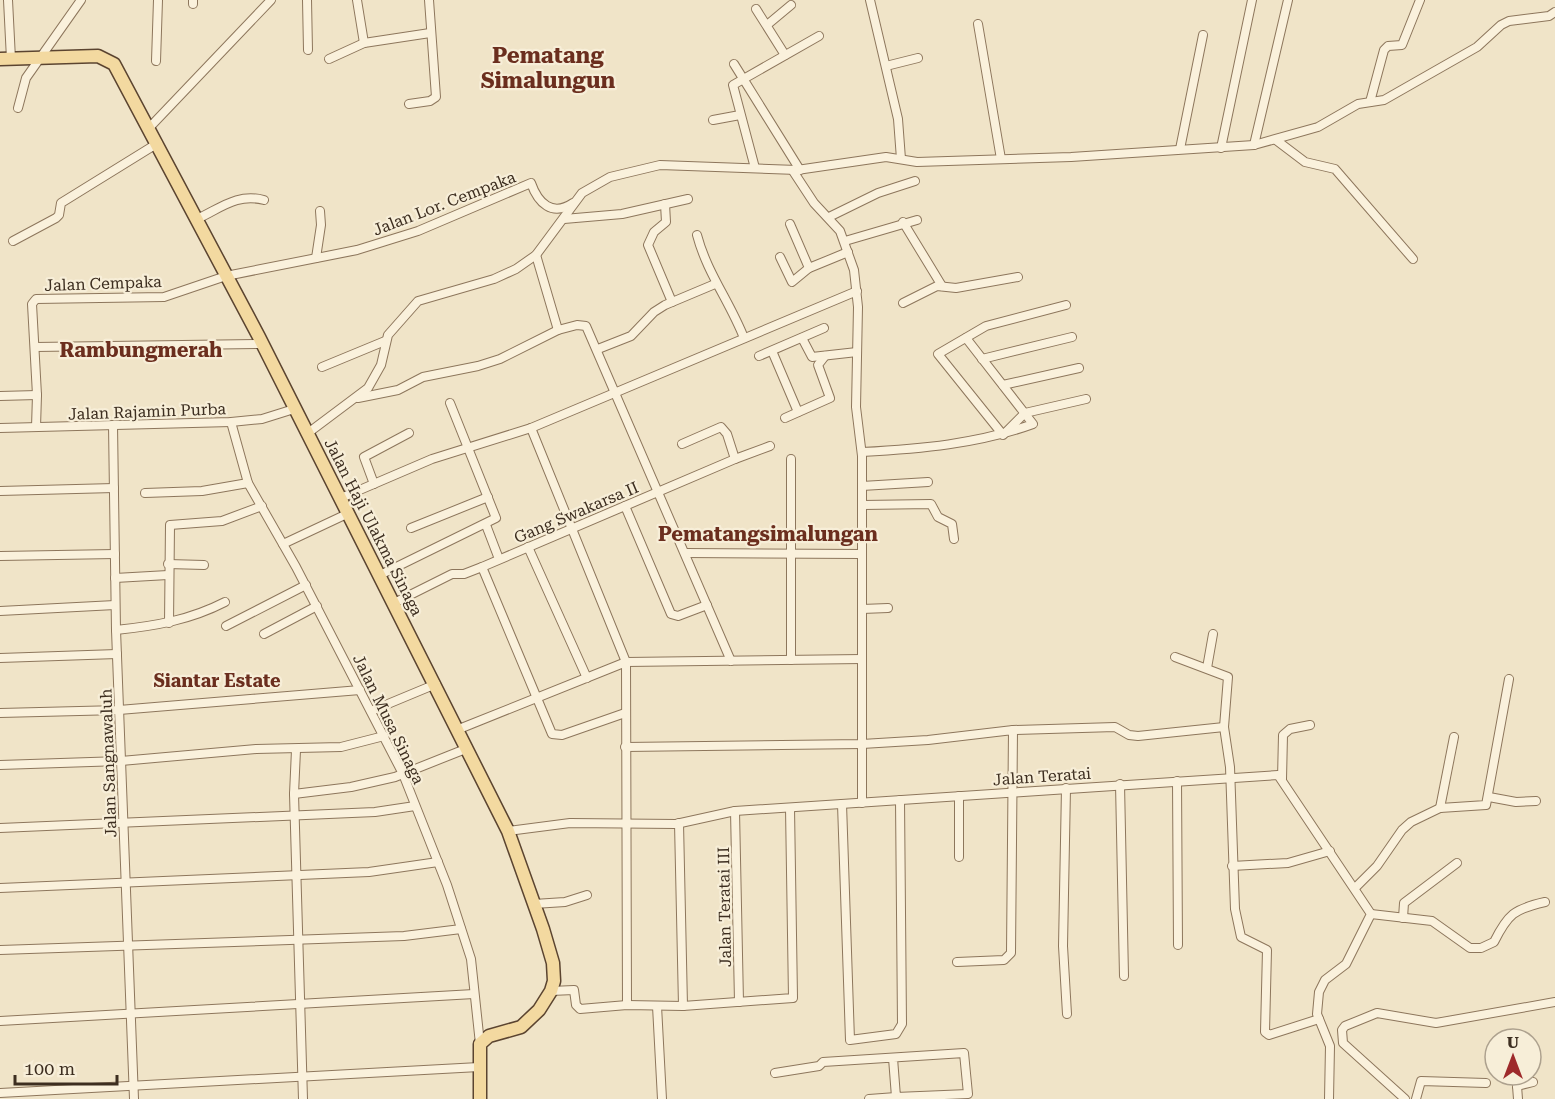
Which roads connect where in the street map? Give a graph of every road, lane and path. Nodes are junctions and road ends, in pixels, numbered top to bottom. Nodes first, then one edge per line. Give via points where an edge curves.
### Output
1 (8, 0) edge
2 (81, 0) edge
3 (158, 0) edge
4 (271, 0) edge
5 (307, 0) edge
6 (357, 0) edge
7 (429, 0) edge
8 (870, 0) edge
9 (1252, 0) edge
10 (1288, 0) edge
11 (1420, 0) edge
12 (791, 5) dead end
13 (756, 9) dead end
14 (1555, 12) edge
15 (978, 24) dead end
16 (767, 26) junction
17 (430, 33) junction
18 (1203, 35) dead end
19 (819, 36) dead end
20 (364, 43) junction
21 (308, 50) dead end
22 (785, 55) junction
23 (38, 58) junction
24 (918, 58) dead end
25 (5, 59) edge
26 (329, 59) dead end
27 (156, 61) dead end
28 (734, 64) dead end
29 (886, 66) junction
30 (743, 78) junction
31 (1370, 102) junction
32 (409, 104) dead end
33 (18, 108) dead end
34 (740, 115) junction
35 (712, 120) dead end
36 (149, 128) junction
37 (1276, 140) junction
38 (158, 143) junction
39 (1254, 145) junction
40 (1221, 148) junction
41 (1180, 149) junction
42 (901, 159) junction
43 (1001, 159) junction
44 (755, 168) junction
45 (797, 170) junction
46 (915, 182) dead end
47 (688, 199) dead end
48 (264, 200) dead end
49 (574, 202) junction
50 (665, 204) junction
51 (320, 211) dead end
52 (829, 217) junction
53 (197, 219) junction
54 (564, 219) junction
55 (917, 220) dead end
56 (903, 222) junction
57 (790, 224) dead end
58 (698, 234) dead end
59 (13, 241) dead end
60 (845, 241) junction
61 (848, 252) junction
62 (536, 255) junction
63 (780, 257) dead end
64 (316, 258) junction
65 (1413, 259) dead end
66 (809, 268) junction
67 (226, 276) junction
68 (1018, 277) dead end
69 (715, 284) junction
70 (942, 286) junction
71 (857, 291) junction
72 (672, 302) junction
73 (903, 303) dead end
74 (1066, 305) dead end
75 (824, 328) dead end
76 (558, 330) junction
77 (1072, 337) dead end
78 (744, 338) junction
79 (802, 338) junction
80 (966, 338) junction
81 (385, 341) junction
82 (262, 344) junction
83 (34, 347) junction
84 (598, 349) junction
85 (772, 351) junction
86 (857, 352) junction
87 (759, 356) dead end
88 (825, 356) junction
89 (982, 359) junction
90 (322, 367) dead end
91 (1079, 368) dead end
92 (1003, 385) junction
93 (617, 393) junction
94 (37, 395) junction
95 (0, 396) edge
96 (355, 399) junction
97 (1086, 399) dead end
98 (450, 403) dead end
99 (294, 409) junction
100 (798, 412) junction
101 (1025, 413) junction
102 (785, 418) dead end
103 (231, 422) junction
104 (113, 425) junction
105 (36, 427) junction
106 (0, 428) edge
107 (531, 428) junction
108 (308, 433) junction
109 (408, 433) dead end
110 (1003, 435) junction
111 (682, 444) dead end
112 (770, 446) dead end
113 (469, 447) junction
114 (862, 452) junction
115 (735, 459) junction
116 (791, 459) dead end
117 (928, 482) dead end
118 (248, 483) junction
119 (374, 484) junction
120 (862, 486) junction
121 (114, 488) junction
122 (0, 490) edge
123 (659, 491) junction
124 (145, 493) dead end
125 (488, 497) junction
126 (341, 498) junction
127 (863, 505) junction
128 (262, 506) junction
129 (625, 506) junction
130 (348, 513) junction
131 (486, 525) junction
132 (411, 528) dead end
133 (573, 528) junction
134 (954, 539) dead end
135 (283, 544) junction
136 (528, 547) junction
137 (685, 553) junction
138 (115, 554) junction
139 (792, 554) junction
140 (862, 554) junction
141 (0, 556) edge
142 (499, 559) junction
143 (168, 564) junction
144 (204, 565) dead end
145 (482, 567) junction
146 (168, 575) junction
147 (380, 575) junction
148 (115, 578) junction
149 (306, 585) junction
150 (225, 602) dead end
151 (394, 603) junction
152 (115, 605) junction
153 (707, 605) junction
154 (317, 606) junction
155 (888, 608) dead end
156 (862, 609) junction
157 (0, 611) edge
158 (170, 623) junction
159 (226, 626) dead end
160 (116, 630) junction
161 (264, 634) dead end
162 (1213, 634) dead end
163 (117, 654) junction
164 (1175, 657) dead end
165 (0, 658) edge
166 (862, 659) junction
167 (791, 660) junction
168 (731, 661) junction
169 (626, 662) junction
170 (1207, 668) junction
171 (586, 678) junction
172 (1509, 679) dead end
173 (436, 684) junction
174 (360, 690) junction
175 (536, 698) junction
176 (119, 710) junction
177 (371, 711) junction
178 (0, 713) edge
179 (625, 713) junction
180 (1310, 724) dead end
181 (1224, 727) junction
182 (459, 729) junction
183 (1013, 730) junction
184 (384, 736) junction
185 (1454, 737) dead end
186 (862, 744) junction
187 (625, 747) junction
188 (468, 748) junction
189 (296, 750) junction
190 (121, 761) junction
191 (0, 765) edge
192 (403, 774) junction
193 (1231, 777) junction
194 (1282, 779) junction
195 (1177, 780) junction
196 (1120, 784) junction
197 (1066, 788) junction
198 (1012, 792) junction
199 (294, 794) junction
200 (959, 796) junction
201 (1489, 797) junction
202 (900, 800) junction
203 (1536, 801) dead end
204 (862, 803) junction
205 (842, 804) junction
206 (415, 806) junction
207 (790, 808) junction
208 (1440, 808) junction
209 (735, 811) junction
210 (295, 814) junction
211 (123, 821) junction
212 (625, 823) junction
213 (679, 823) junction
214 (0, 828) edge
215 (508, 831) junction
216 (1330, 851) junction
217 (959, 857) dead end
218 (438, 862) junction
219 (1456, 863) dead end
220 (1232, 866) junction
221 (296, 874) junction
222 (126, 882) junction
223 (0, 888) edge
224 (1355, 888) junction
225 (587, 896) dead end
226 (1545, 902) dead end
227 (534, 904) junction
228 (1371, 914) junction
229 (1403, 918) junction
230 (461, 929) junction
231 (298, 938) junction
232 (128, 945) junction
233 (1178, 945) dead end
234 (0, 950) edge
235 (957, 962) dead end
236 (1124, 976) dead end
237 (551, 991) junction
238 (474, 994) junction
239 (739, 1002) junction
240 (1555, 1002) edge
241 (300, 1003) junction
242 (627, 1005) junction
243 (657, 1006) junction
244 (683, 1006) junction
245 (131, 1012) junction
246 (1067, 1014) dead end
247 (1319, 1019) junction
248 (0, 1021) edge
249 (480, 1044) junction
250 (894, 1058) junction
251 (479, 1067) junction
252 (775, 1073) dead end
253 (302, 1077) junction
254 (1483, 1083) edge
255 (134, 1086) junction
256 (0, 1093) edge
257 (896, 1097) junction
258 (134, 1099) edge
259 (303, 1099) edge
260 (480, 1099) edge
261 (662, 1099) edge
262 (869, 1099) edge
263 (1329, 1099) edge
264 (1405, 1099) edge
265 (1416, 1099) edge

1 - 25 street
2 - 23 street
3 - 27 street
4 - 36 street
5 - 21 street
6 - 20 street
7 - 17 street
8 - 29 street
9 - 40 street
10 - 39 street
11 - 31 street via 1402,45 1385,48
12 - 16 street
13 - 16 street
14 - 31 street via 1509,21 1477,47 1384,100
15 - 43 street
16 - 22 street
17 - 20 street
17 - 32 street via 435,99
18 - 41 street
19 - 22 street
20 - 26 street
22 - 30 street
23 - 25 main road, Jalan Haji Ulakma Sinaga
23 - 33 street via 24,83
23 - 36 main road, Jalan Haji Ulakma Sinaga via 98,56 110,60
24 - 29 street
28 - 30 street
29 - 42 street via 898,119
30 - 34 street via 733,86
30 - 45 street
31 - 37 street via 1353,106 1318,127
34 - 35 street
34 - 44 street
36 - 38 main road, Jalan Haji Ulakma Sinaga
37 - 39 street
37 - 65 street via 1305,162 1335,169
38 - 53 main road, Jalan Haji Ulakma Sinaga
38 - 59 street via 61,203 56,218
39 - 40 street
40 - 41 street
41 - 43 street
42 - 43 street
42 - 45 street via 865,159
44 - 45 street
44 - 49 street via 642,168 610,177
45 - 52 street via 814,203
46 - 52 street via 878,193
47 - 50 street
48 - 53 street via 239,198
49 - 54 street
49 - 64 street, Jalan Lor. Cempaka via 559,209 545,206 531,183 418,231
50 - 54 street via 622,214
50 - 72 street via 666,222 654,232 648,245
51 - 64 street
52 - 60 street
53 - 67 main road, Jalan Haji Ulakma Sinaga
54 - 62 street
55 - 56 street
56 - 60 street
56 - 70 street
57 - 66 street
58 - 69 street
60 - 61 street
61 - 66 street
61 - 71 street
62 - 76 street
62 - 81 street via 494,279 418,301
63 - 66 street via 792,282
64 - 67 street, Jalan Lor. Cempaka
67 - 82 main road, Jalan Haji Ulakma Sinaga
67 - 83 street, Jalan Cempaka via 164,297 36,299 32,304
68 - 70 street via 956,288
69 - 72 street
69 - 78 street via 734,313
70 - 73 street
71 - 78 street
71 - 86 street
72 - 84 street via 654,312 631,336
74 - 80 street via 986,326
75 - 79 street
76 - 84 street via 583,324
76 - 96 street via 500,358 423,377 398,390
77 - 89 street
78 - 93 street
79 - 85 street
79 - 88 street via 812,357
80 - 89 street
80 - 110 street via 938,354
81 - 90 street
81 - 96 street via 375,378
82 - 83 street
82 - 99 main road, Jalan Haji Ulakma Sinaga
83 - 94 street, Jalan Cempaka
84 - 93 street
85 - 87 street
85 - 100 street
86 - 88 street
86 - 114 street via 856,407
88 - 100 street via 818,365 830,398
89 - 92 street
91 - 92 street
92 - 101 street
93 - 107 street
93 - 123 street
94 - 95 street
94 - 105 street, Jalan Cempaka
96 - 108 street
97 - 101 street
98 - 113 street
99 - 103 street, Jalan Rajamin Purba via 262,419
99 - 108 main road, Jalan Haji Ulakma Sinaga
100 - 102 street
101 - 110 street
101 - 110 street via 1033,424
103 - 104 street, Jalan Rajamin Purba
103 - 118 street, Jalan Musa Sinaga
104 - 105 street, Jalan Rajamin Purba
104 - 121 street, Jalan Sangnawaluh
105 - 106 street, Jalan Rajamin Purba
107 - 113 street
107 - 133 street
108 - 126 main road, Jalan Haji Ulakma Sinaga
109 - 119 street via 364,457
110 - 114 street via 934,448
111 - 115 street via 721,427
112 - 115 street, Gang Swakarsa II
113 - 119 street
113 - 125 street
114 - 120 street
115 - 123 street, Gang Swakarsa II
116 - 139 street
117 - 120 street
118 - 124 street via 202,491
118 - 128 street, Jalan Musa Sinaga
119 - 126 street
120 - 127 street
121 - 122 street
121 - 138 street, Jalan Sangnawaluh
123 - 129 street, Gang Swakarsa II
123 - 137 street
125 - 131 street via 496,518
125 - 132 street
126 - 130 main road, Jalan Haji Ulakma Sinaga
127 - 134 street via 931,504 938,517 952,524
127 - 140 street
128 - 135 street, Jalan Musa Sinaga
128 - 143 street via 222,521 170,525
129 - 133 street, Gang Swakarsa II
129 - 153 street via 671,614 678,616
130 - 135 street
130 - 147 main road, Jalan Haji Ulakma Sinaga
131 - 142 street
131 - 147 street
133 - 136 street, Gang Swakarsa II
133 - 169 street
135 - 149 street, Jalan Musa Sinaga
136 - 142 street, Gang Swakarsa II
136 - 171 street
137 - 139 street
137 - 153 street
138 - 141 street
138 - 148 street, Jalan Sangnawaluh
139 - 140 street
139 - 167 street
140 - 156 street
142 - 145 street, Gang Swakarsa II
143 - 144 street
143 - 146 street
145 - 151 street, Gang Swakarsa II via 452,574
145 - 175 street
146 - 148 street
146 - 158 street
147 - 151 main road, Jalan Haji Ulakma Sinaga
148 - 152 street, Jalan Sangnawaluh
149 - 154 street, Jalan Musa Sinaga
149 - 159 street
150 - 158 street via 200,615
151 - 173 main road, Jalan Haji Ulakma Sinaga
152 - 157 street
152 - 160 street, Jalan Sangnawaluh
153 - 168 street
154 - 161 street
154 - 174 street, Jalan Musa Sinaga
155 - 156 street
156 - 166 street
158 - 160 street
160 - 163 street, Jalan Sangnawaluh
162 - 170 street
163 - 165 street
163 - 176 street, Jalan Sangnawaluh
164 - 170 street
166 - 167 street
166 - 186 street
167 - 168 street
168 - 169 street
169 - 171 street
169 - 179 street
170 - 181 street via 1228,677
171 - 175 street
172 - 201 street
173 - 177 street
173 - 182 main road, Jalan Haji Ulakma Sinaga
174 - 176 street
174 - 177 street, Jalan Musa Sinaga
175 - 179 street via 554,736
175 - 182 street
176 - 178 street
176 - 190 street, Jalan Sangnawaluh
177 - 184 street, Jalan Musa Sinaga
179 - 187 street
180 - 194 street via 1283,735
181 - 183 street via 1138,736 1115,727
181 - 193 street
182 - 188 main road, Jalan Haji Ulakma Sinaga
183 - 186 street
183 - 198 street
184 - 189 street via 353,745
184 - 192 street, Jalan Musa Sinaga
185 - 208 street
186 - 187 street
186 - 204 street
187 - 212 street
188 - 192 street
188 - 215 main road, Jalan Haji Ulakma Sinaga
189 - 190 street via 256,749
189 - 199 street
190 - 191 street
190 - 211 street, Jalan Sangnawaluh
192 - 199 street via 361,785
192 - 206 street, Jalan Musa Sinaga
193 - 194 street, Jalan Teratai via 1271,774
193 - 195 street, Jalan Teratai
193 - 220 street
194 - 216 street
195 - 196 street, Jalan Teratai
195 - 233 street
196 - 197 street, Jalan Teratai
196 - 236 street
197 - 198 street, Jalan Teratai
197 - 246 street via 1063,946
198 - 200 street, Jalan Teratai
198 - 235 street via 1011,953 1004,960
199 - 210 street
200 - 202 street, Jalan Teratai
200 - 217 street
201 - 203 street
201 - 208 street via 1483,807
202 - 204 street, Jalan Teratai
202 - 205 street via 901,1028 890,1035 850,1040
204 - 205 street, Jalan Teratai
205 - 207 street, Jalan Teratai
206 - 210 street via 375,813
206 - 218 street, Jalan Musa Sinaga
207 - 209 street, Jalan Teratai
207 - 239 street via 793,998
208 - 224 street via 1402,830 1377,866
209 - 213 street, Jalan Teratai
209 - 239 street, Jalan Teratai III
210 - 211 street
210 - 221 street
211 - 214 street
211 - 222 street, Jalan Sangnawaluh
212 - 213 street, Jalan Teratai
212 - 215 street, Jalan Teratai via 564,823
212 - 242 street
213 - 244 street
215 - 227 main road, Jalan Haji Ulakma Sinaga
216 - 220 street via 1288,863
216 - 224 street
218 - 221 street via 386,871
218 - 230 street, Jalan Musa Sinaga
219 - 229 street via 1404,903
220 - 247 street via 1237,928 1246,942 1267,950 1266,1034
221 - 222 street
221 - 231 street
222 - 223 street
222 - 232 street, Jalan Sangnawaluh
224 - 228 street
225 - 227 street
226 - 229 street via 1515,912 1504,922 1494,942 1476,949 1436,923
227 - 237 main road, Jalan Haji Ulakma Sinaga via 553,963
228 - 229 street
228 - 247 street via 1346,964 1325,980 1319,992
230 - 231 street via 404,936
230 - 238 street, Jalan Musa Sinaga via 471,959
231 - 232 street
231 - 241 street
232 - 234 street
232 - 245 street, Jalan Sangnawaluh
237 - 242 street via 574,990 577,1008
237 - 249 main road via 521,1027 495,1034
238 - 241 street
238 - 249 street, Jalan Musa Sinaga
239 - 244 street
240 - 264 street via 1436,1023 1377,1013 1345,1026 1344,1043
241 - 245 street
241 - 253 street
242 - 243 street
243 - 244 street
243 - 261 street
245 - 248 street
245 - 255 street, Jalan Sangnawaluh
247 - 263 street via 1330,1046
249 - 251 main road
250 - 252 street via 823,1062 819,1066
250 - 257 street
250 - 257 street via 964,1053 968,1094
251 - 253 street
251 - 260 main road
253 - 255 street
253 - 259 street
254 - 265 street via 1421,1081
255 - 256 street
255 - 258 street, Jalan Sangnawaluh
257 - 262 street

